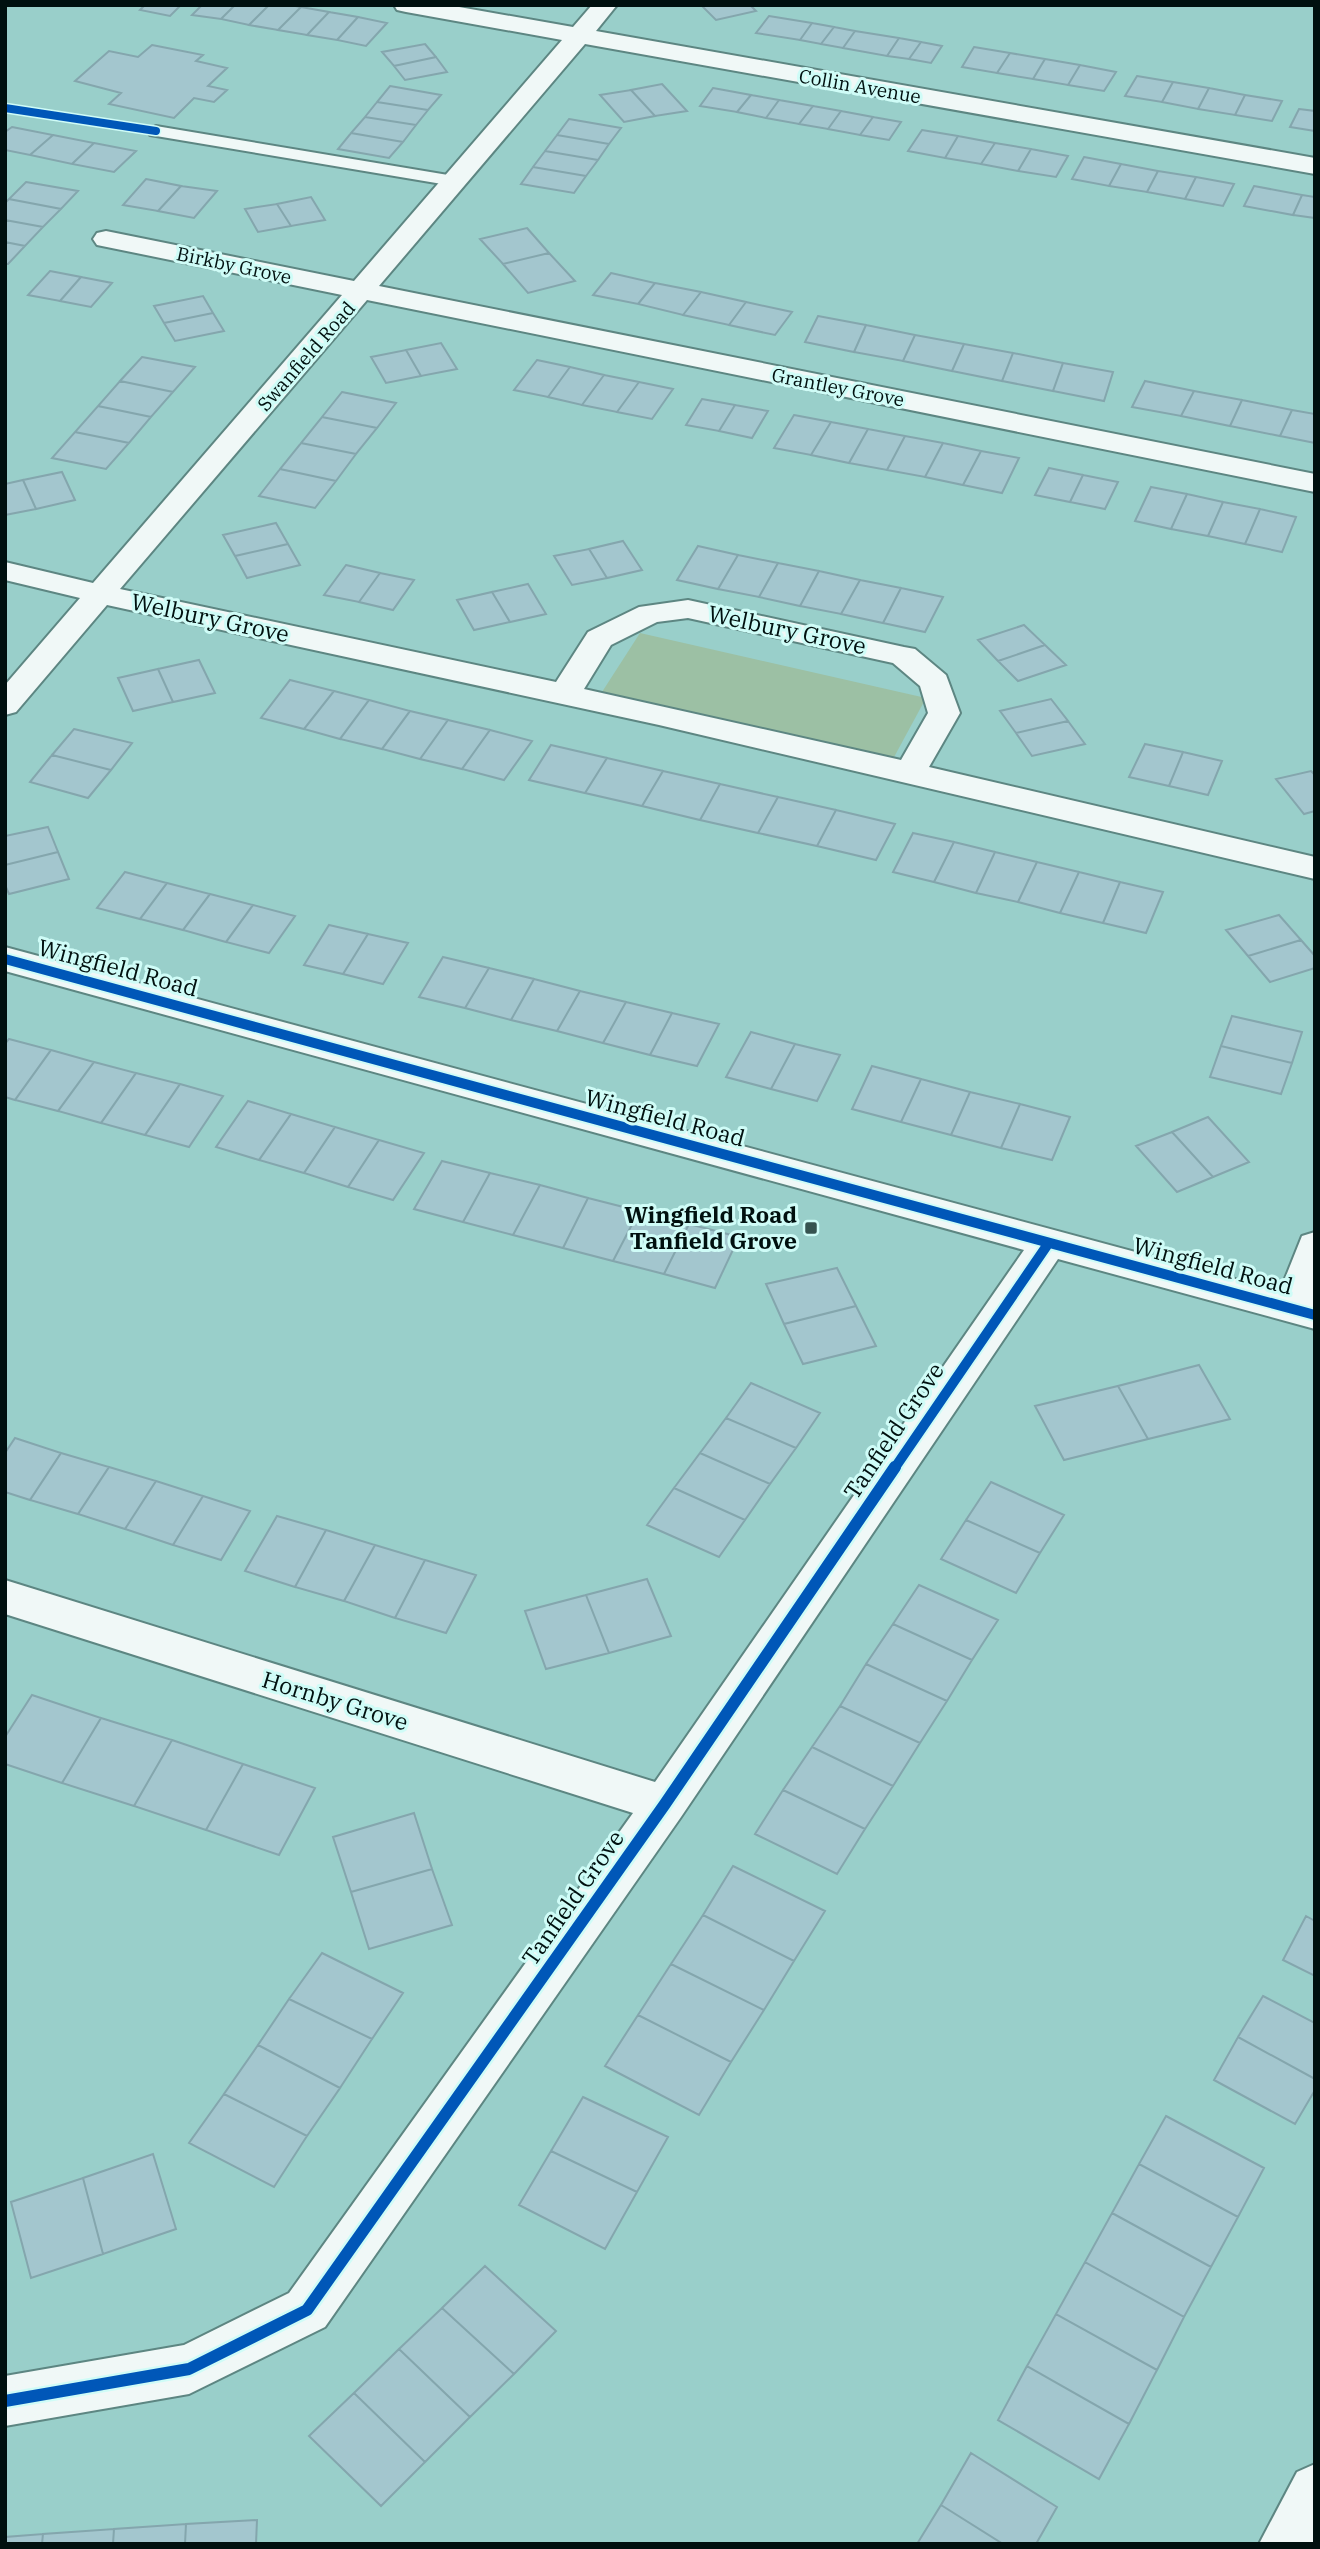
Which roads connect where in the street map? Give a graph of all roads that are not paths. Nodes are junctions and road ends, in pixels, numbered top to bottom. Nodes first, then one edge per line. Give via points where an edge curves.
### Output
1 (406, 5) edge
2 (606, 5) edge
3 (578, 37) junction
4 (156, 131) dead end
5 (1315, 166) edge
6 (454, 181) junction
7 (106, 239) dead end
8 (362, 292) junction
9 (1315, 483) edge
10 (5, 571) edge
11 (101, 595) junction
12 (565, 694) junction
13 (5, 705) edge
14 (910, 772) junction
15 (1315, 868) edge
16 (5, 959) edge
17 (1048, 1244) junction
18 (1315, 1246) edge
19 (1304, 1312) edge
20 (5, 1597) edge
21 (665, 1804) junction
22 (5, 2401) edge
23 (1315, 2490) edge
24 (1285, 2544) edge

1 - 3 street, Collin Avenue
2 - 3 street, Swanfield Road
3 - 5 street, Collin Avenue
3 - 6 street, Swanfield Road
4 - 6 lane
6 - 8 street, Swanfield Road
7 - 8 street, Birkby Grove
8 - 9 street, Grantley Grove
8 - 11 street, Swanfield Road
10 - 11 street, Welbury Grove
11 - 12 street, Welbury Grove
11 - 13 street, Swanfield Road
12 - 14 street, Welbury Grove
12 - 14 street, Welbury Grove via 599,639 650,614 688,609 904,656 935,682 944,713
14 - 15 street, Welbury Grove
16 - 17 street, Wingfield Road
17 - 19 street, Wingfield Road
17 - 21 street, Tanfield Grove
18 - 19 street
20 - 21 street, Hornby Grove
21 - 22 street, Tanfield Grove via 307,2310 189,2370
23 - 24 street

